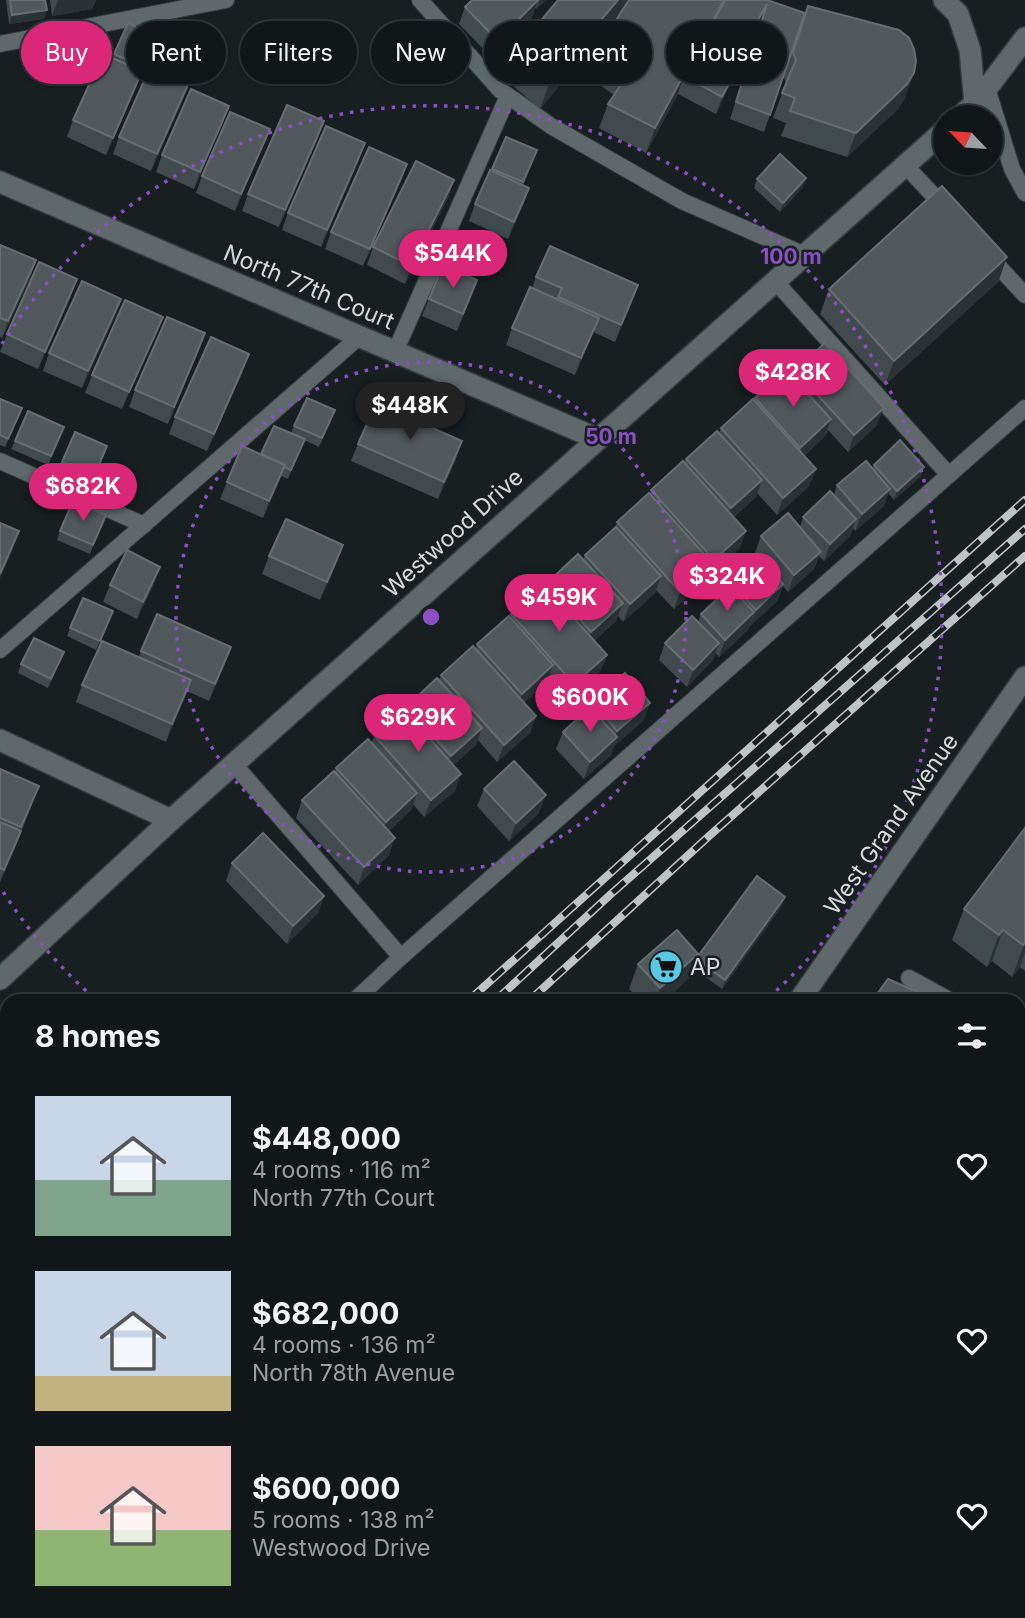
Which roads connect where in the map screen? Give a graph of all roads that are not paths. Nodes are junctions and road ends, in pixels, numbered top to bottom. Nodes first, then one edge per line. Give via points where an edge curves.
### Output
1 (226, 0) edge
2 (420, 0) edge
3 (944, 0) edge
4 (1025, 38) edge
5 (0, 44) edge
6 (508, 96) junction
7 (974, 103) edge
8 (933, 140) edge
9 (905, 165) junction
10 (0, 182) edge
11 (1025, 193) edge
12 (954, 218) edge
13 (981, 247) edge
14 (805, 255) junction
15 (775, 281) junction
16 (1025, 295) edge
17 (359, 337) junction
18 (395, 352) junction
19 (1025, 408) edge
20 (598, 439) junction
21 (0, 461) edge
22 (949, 475) junction
23 (144, 525) junction
24 (0, 650) edge
25 (1025, 677) edge
26 (0, 740) edge
27 (233, 764) junction
28 (171, 820) junction
29 (401, 957) junction
30 (909, 978) dead end
31 (0, 979) edge
32 (361, 994) edge
33 (804, 994) edge
34 (938, 994) edge

1 - 5 lane
2 - 6 lane
3 - 7 street via 958,14 970,50
4 - 7 street
6 - 14 lane via 664,191
6 - 18 lane
7 - 11 lane
8 - 9 street, Westwood Drive
9 - 12 lane
9 - 14 street, Westwood Drive
10 - 17 street, North 77th Court
13 - 16 lane
14 - 15 street, Westwood Drive
15 - 20 street, Westwood Drive
15 - 22 lane
17 - 18 street, North 77th Court
17 - 23 lane
18 - 20 street, North 77th Court
19 - 22 lane
20 - 27 street, Westwood Drive
21 - 23 lane
22 - 29 lane
23 - 24 lane
25 - 33 street, West Grand Avenue
26 - 28 street
27 - 28 street, Westwood Drive
27 - 29 lane
28 - 31 street, Westwood Drive
29 - 32 lane
30 - 34 lane

